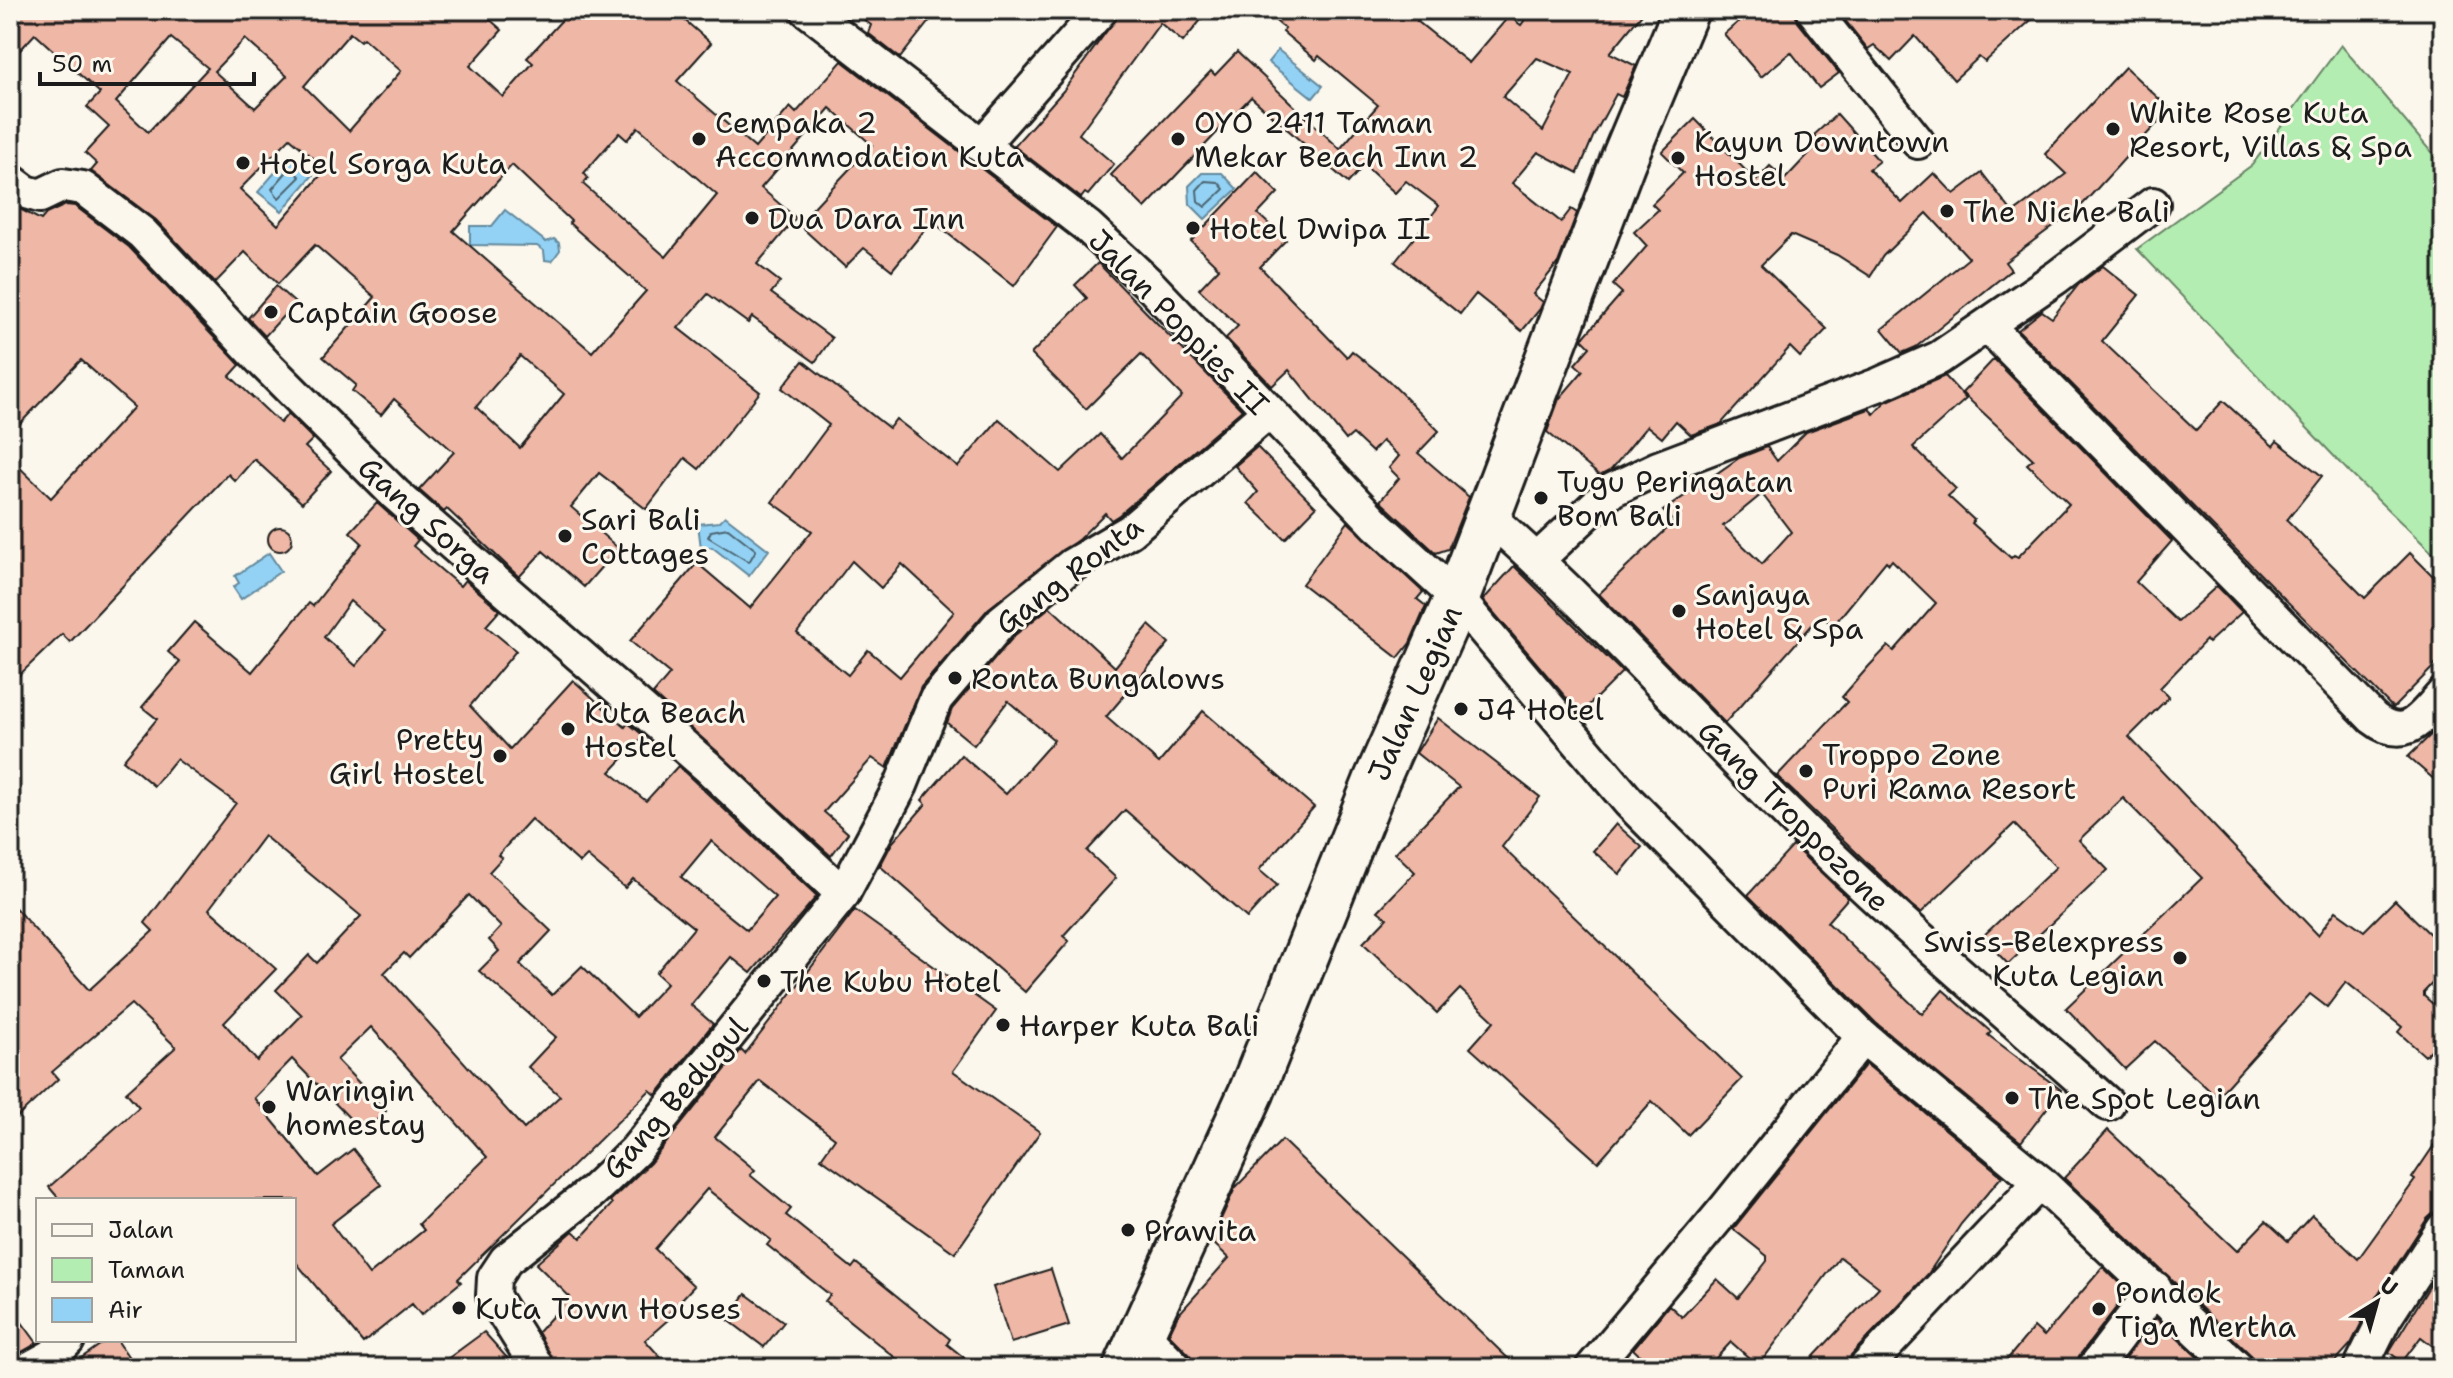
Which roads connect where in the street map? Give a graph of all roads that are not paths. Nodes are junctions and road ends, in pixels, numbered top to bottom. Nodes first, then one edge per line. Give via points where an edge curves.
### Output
1 (807, 10) edge
2 (1101, 10) edge
3 (1686, 10) edge
4 (1813, 10) edge
5 (1918, 142) dead end
6 (981, 146) junction
7 (10, 180) edge
8 (2153, 204) dead end
9 (1988, 326) junction
10 (1267, 413) junction
11 (1489, 517) junction
12 (1537, 560) junction
13 (1457, 598) junction
14 (2443, 694) edge
15 (843, 894) junction
16 (1863, 1037) junction
17 (2108, 1104) dead end
18 (2040, 1182) junction
19 (2443, 1229) edge
20 (2155, 1288) junction
21 (1134, 1350) edge
22 (538, 1368) edge
23 (1176, 1368) edge
24 (1592, 1368) edge
25 (1865, 1368) edge
26 (2094, 1368) edge
27 (2237, 1368) edge
28 (2360, 1368) edge

1 - 6 street, Jalan Poppies II
2 - 6 street
3 - 11 main road, Jalan Legian via 1623,161
4 - 5 street
6 - 10 street, Jalan Poppies II via 1088,227 1148,283
7 - 15 street, Gang Sorga via 40,196 63,185 83,188 142,233 395,494 709,768
8 - 9 street
9 - 12 street via 1939,358 1880,384 1612,490
9 - 14 street via 2384,727 2405,729 2416,723
10 - 13 street, Jalan Poppies II
10 - 15 street, Gang Ronta via 1130,531 1072,565 991,632 936,699 901,785
11 - 12 street, Gang Troppozone
11 - 13 main road, Jalan Legian
12 - 17 street, Gang Troppozone via 1777,804 1932,951
13 - 16 street, Jalan Poppies II via 1629,802
13 - 21 main road, Jalan Legian via 1365,807 1251,1093
15 - 22 street, Gang Bedugul via 635,1151 506,1260 494,1278 493,1296
16 - 18 street, Jalan Poppies II
16 - 24 street
18 - 20 street, Jalan Poppies II
18 - 25 street
19 - 28 street via 2385,1318
20 - 26 street
20 - 27 street, Jalan Poppies II
21 - 23 street

